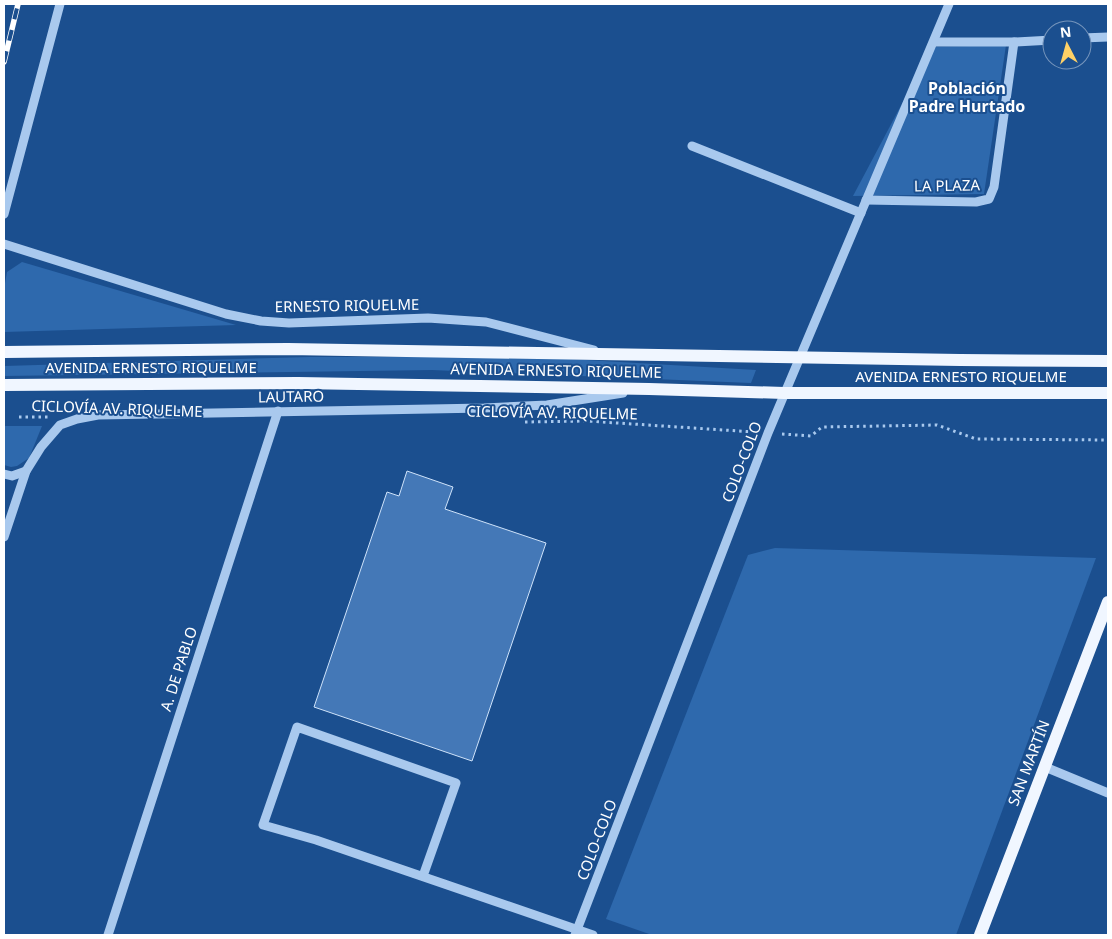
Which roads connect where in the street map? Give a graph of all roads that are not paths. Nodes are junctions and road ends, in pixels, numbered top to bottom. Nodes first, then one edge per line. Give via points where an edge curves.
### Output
1 (60, 4) edge
2 (949, 4) edge
3 (1108, 37) edge
4 (1092, 38) edge
5 (1042, 41) edge
6 (934, 42) junction
7 (1014, 42) junction
8 (692, 146) dead end
9 (866, 200) junction
10 (861, 213) junction
11 (4, 214) edge
12 (4, 244) edge
13 (4, 352) edge
14 (608, 354) junction
15 (799, 357) junction
16 (1108, 361) edge
17 (4, 386) edge
18 (649, 389) junction
19 (784, 393) junction
20 (1108, 393) edge
21 (278, 411) junction
22 (26, 471) junction
23 (4, 474) edge
24 (4, 537) edge
25 (1108, 602) edge
26 (1045, 766) junction
27 (1108, 793) edge
28 (423, 876) junction
29 (576, 932) edge
30 (108, 935) edge
31 (593, 935) edge
32 (980, 935) edge

1 - 11 street
2 - 6 street, COLO-COLO
3 - 4 street
5 - 7 street
6 - 7 street
6 - 9 street, COLO-COLO
7 - 9 street, LA PLAZA via 994,187 989,199 976,202
8 - 10 street
9 - 10 street, COLO-COLO
10 - 15 street, COLO-COLO
12 - 14 street, ERNESTO RIQUELME via 226,314 261,321 428,318 486,322
13 - 14 main road, AVENIDA ERNESTO RIQUELME via 288,349
14 - 15 main road, AVENIDA ERNESTO RIQUELME
15 - 16 main road, AVENIDA ERNESTO RIQUELME
15 - 19 street, COLO-COLO
17 - 18 main road, AVENIDA ERNESTO RIQUELME via 298,383
18 - 19 main road, AVENIDA ERNESTO RIQUELME
18 - 21 street, LAUTARO via 547,406
19 - 20 main road, AVENIDA ERNESTO RIQUELME
19 - 29 street, COLO-COLO
21 - 22 street, LAUTARO via 98,415 77,419 60,425
21 - 30 street, A. DE PABLO
22 - 23 street via 12,476
22 - 24 street, LAUTARO
25 - 26 main road, SAN MARTÍN
26 - 27 street
26 - 32 main road, SAN MARTÍN
28 - 28 street via 263,825 297,727 456,784
28 - 29 street
29 - 31 street

